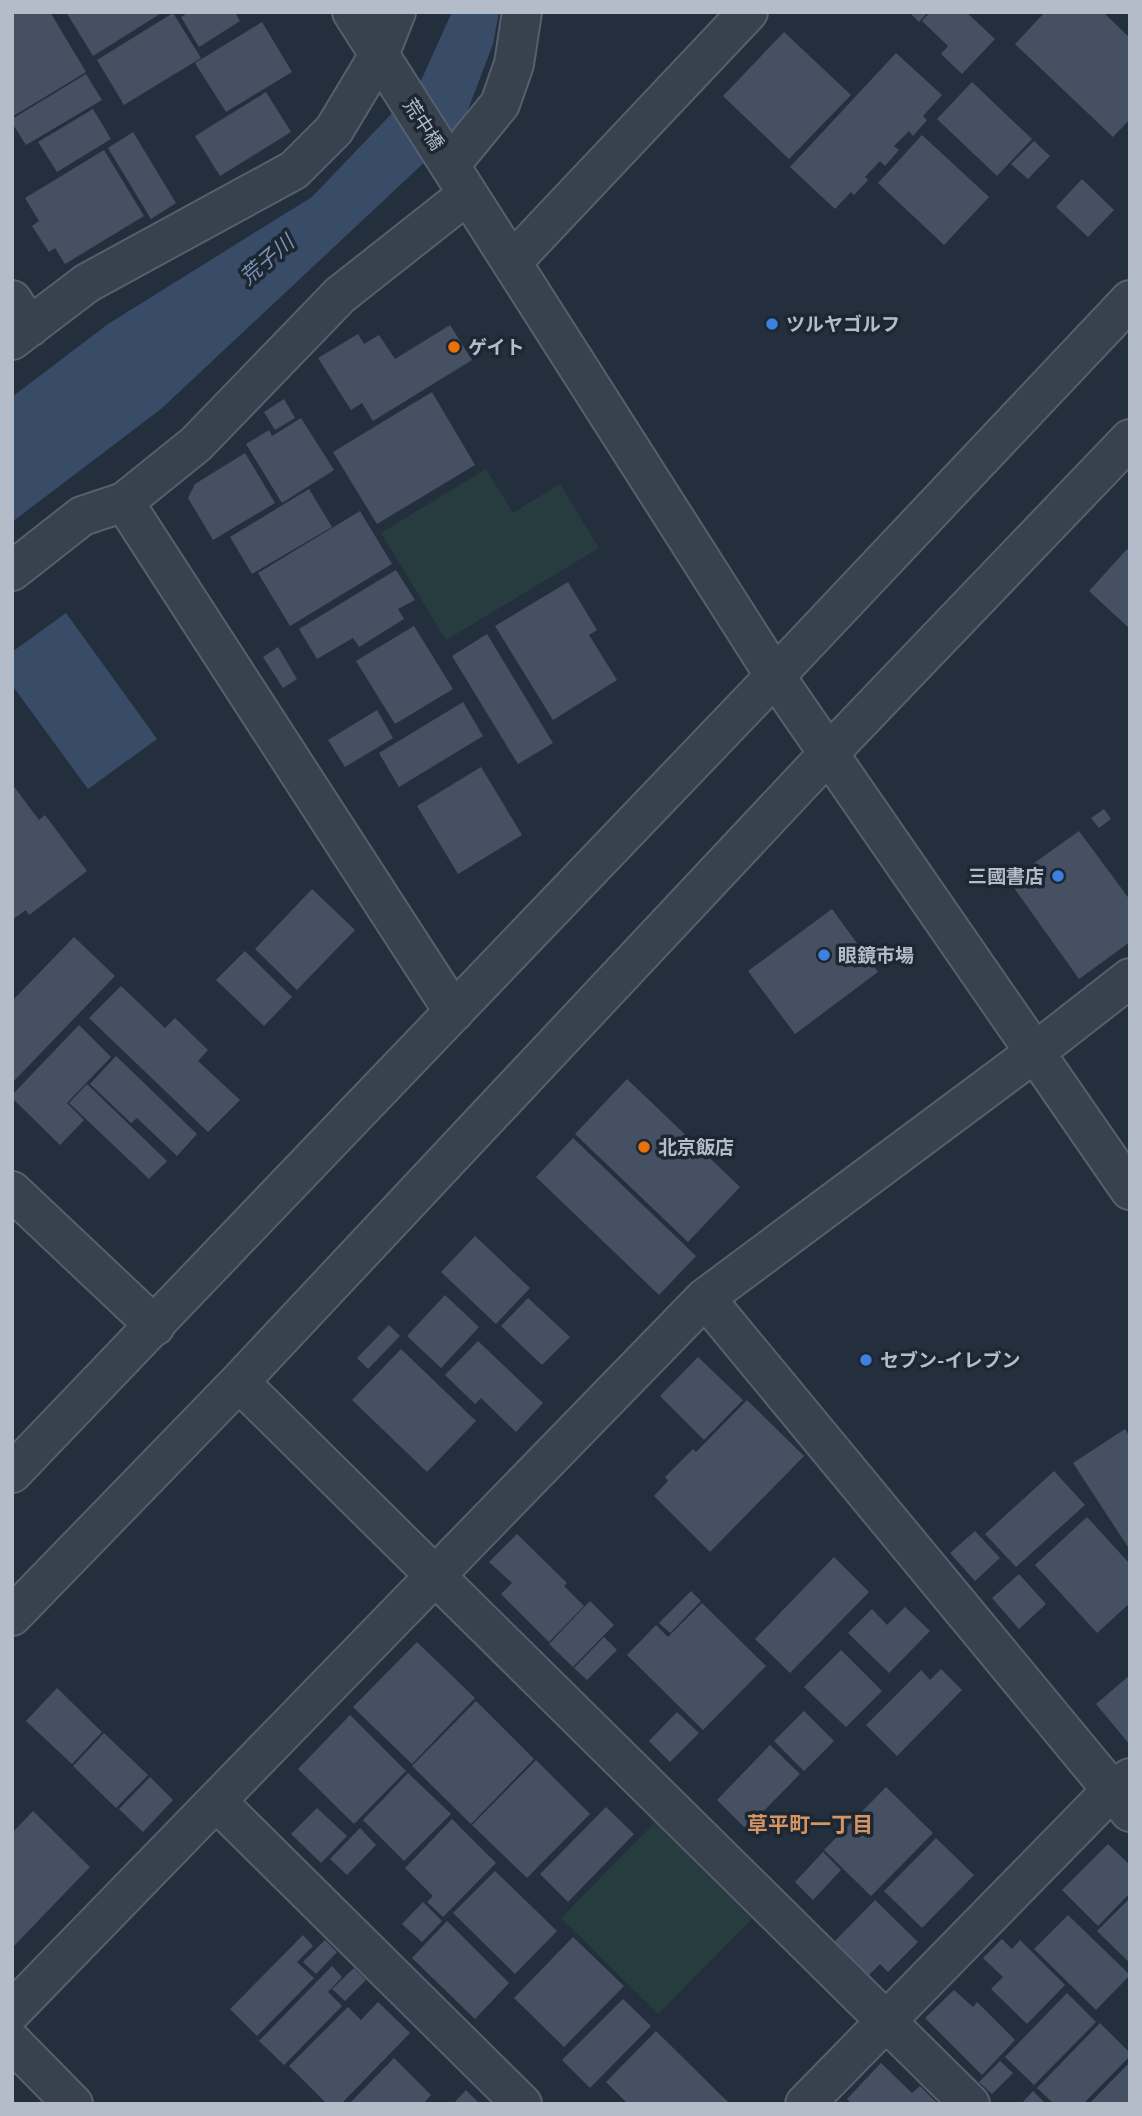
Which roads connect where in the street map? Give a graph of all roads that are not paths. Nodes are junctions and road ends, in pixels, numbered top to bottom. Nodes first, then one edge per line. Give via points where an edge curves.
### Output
1 (352, 12) edge
2 (397, 12) edge
3 (522, 12) edge
4 (748, 12) edge
5 (388, 69) junction
6 (459, 180) junction
7 (512, 262) junction
8 (1130, 300) edge
9 (18, 322) edge
10 (1130, 439) edge
11 (124, 502) junction
12 (12, 571) edge
13 (775, 676) junction
14 (828, 754) junction
15 (1130, 978) edge
16 (454, 1013) junction
17 (1034, 1053) junction
18 (12, 1191) edge
19 (1130, 1191) edge
20 (705, 1298) junction
21 (155, 1326) junction
22 (239, 1382) junction
23 (12, 1473) edge
24 (435, 1576) junction
25 (12, 1616) edge
26 (1124, 1794) edge
27 (216, 1801) junction
28 (12, 2011) edge
29 (886, 2020) junction
30 (12, 2042) edge
31 (74, 2104) edge
32 (522, 2104) edge
33 (805, 2104) edge
34 (970, 2104) edge

1 - 5 street, 荒中橋
2 - 5 street
3 - 6 street via 514,64 500,104
4 - 7 street
5 - 6 street, 荒中橋
5 - 9 street via 294,170
6 - 7 street, 荒中橋
6 - 11 street via 196,444
7 - 13 street, 荒中橋
8 - 13 street
10 - 14 street
11 - 12 street via 82,516
11 - 16 street
13 - 14 street, 荒中橋
13 - 16 street
14 - 17 street, 荒中橋
14 - 22 street
15 - 17 street
16 - 21 street
17 - 19 street, 荒中橋
17 - 20 street
18 - 21 street
20 - 24 street
20 - 26 street
21 - 23 street
22 - 24 street
22 - 25 street
24 - 27 street
24 - 29 street
26 - 29 street
27 - 28 street
27 - 32 street
29 - 33 street
29 - 34 street
30 - 31 street

